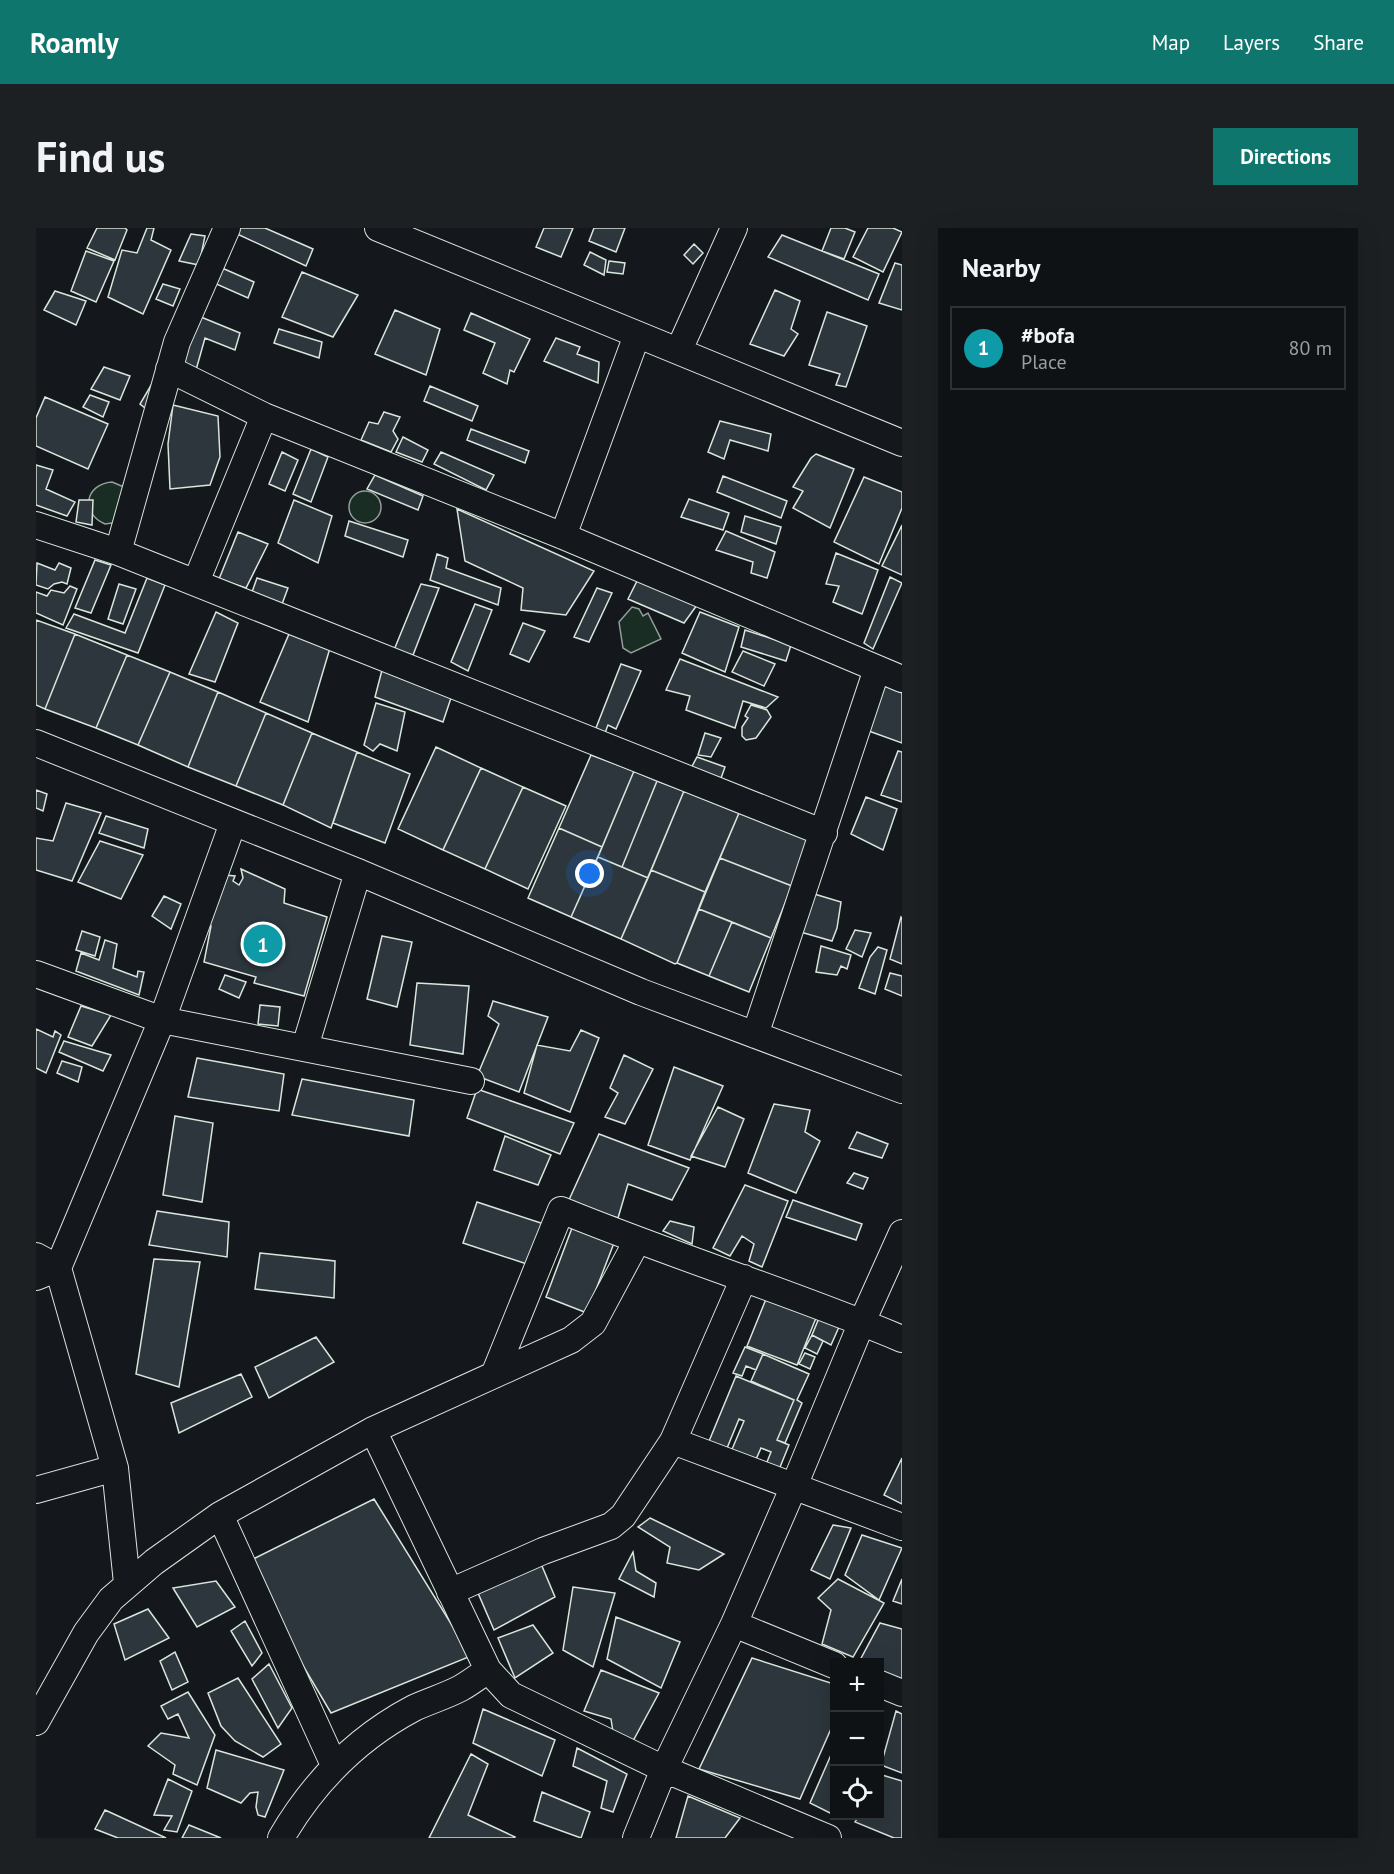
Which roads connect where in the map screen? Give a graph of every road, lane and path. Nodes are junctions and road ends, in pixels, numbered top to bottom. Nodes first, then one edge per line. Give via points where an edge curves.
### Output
1 (227, 228) edge
2 (378, 228) edge
3 (734, 228) edge
4 (637, 335) junction
5 (679, 350) junction
6 (169, 369) junction
7 (264, 416) junction
8 (902, 443) edge
9 (36, 525) edge
10 (563, 536) junction
11 (118, 552) junction
12 (196, 582) junction
13 (877, 669) junction
14 (902, 679) edge
15 (36, 743) edge
16 (234, 823) junction
17 (824, 833) junction
18 (358, 872) junction
19 (36, 975) edge
20 (162, 1020) junction
21 (755, 1035) junction
22 (305, 1047) junction
23 (471, 1081) dead end
24 (902, 1090) edge
25 (902, 1233) edge
26 (637, 1241) junction
27 (43, 1267) edge
28 (744, 1278) junction
29 (862, 1322) junction
30 (902, 1339) edge
31 (494, 1375) junction
32 (373, 1430) junction
33 (673, 1441) junction
34 (115, 1468) junction
35 (794, 1486) junction
36 (36, 1490) edge
37 (220, 1515) junction
38 (902, 1527) edge
39 (127, 1583) junction
40 (450, 1592) junction
41 (734, 1624) junction
42 (830, 1663) edge
43 (488, 1670) junction
44 (884, 1686) edge
45 (902, 1693) edge
46 (36, 1722) edge
47 (334, 1766) junction
48 (664, 1769) junction
49 (281, 1838) edge
50 (636, 1838) edge
51 (828, 1838) edge

1 - 6 street
2 - 4 street
3 - 5 street
4 - 5 street
4 - 10 street
5 - 8 street
6 - 7 street
6 - 11 street
7 - 10 street
7 - 12 street
9 - 11 street
10 - 13 street
11 - 12 street
12 - 17 street
13 - 14 street
13 - 17 street
15 - 16 street
16 - 18 street
16 - 20 street
17 - 21 street
18 - 21 street via 641,992
18 - 22 street
19 - 20 street
20 - 22 street
20 - 27 street
21 - 24 street
22 - 23 street
25 - 29 street
26 - 28 street
26 - 31 street via 593,1323 582,1334
26 - 31 street via 561,1210
27 - 34 street
28 - 29 street
28 - 33 street
29 - 30 street
29 - 35 street
31 - 32 street
32 - 37 street
32 - 40 street
33 - 35 street
33 - 40 street via 623,1516 611,1526
34 - 36 street
34 - 39 street
35 - 38 street
35 - 41 street
37 - 39 street
37 - 47 street
39 - 46 street via 86,1633
40 - 43 street
41 - 42 street
41 - 48 street
43 - 47 street via 461,1688 405,1714
43 - 48 street via 511,1695
44 - 45 street
47 - 49 street via 299,1808
48 - 50 street
48 - 51 street

